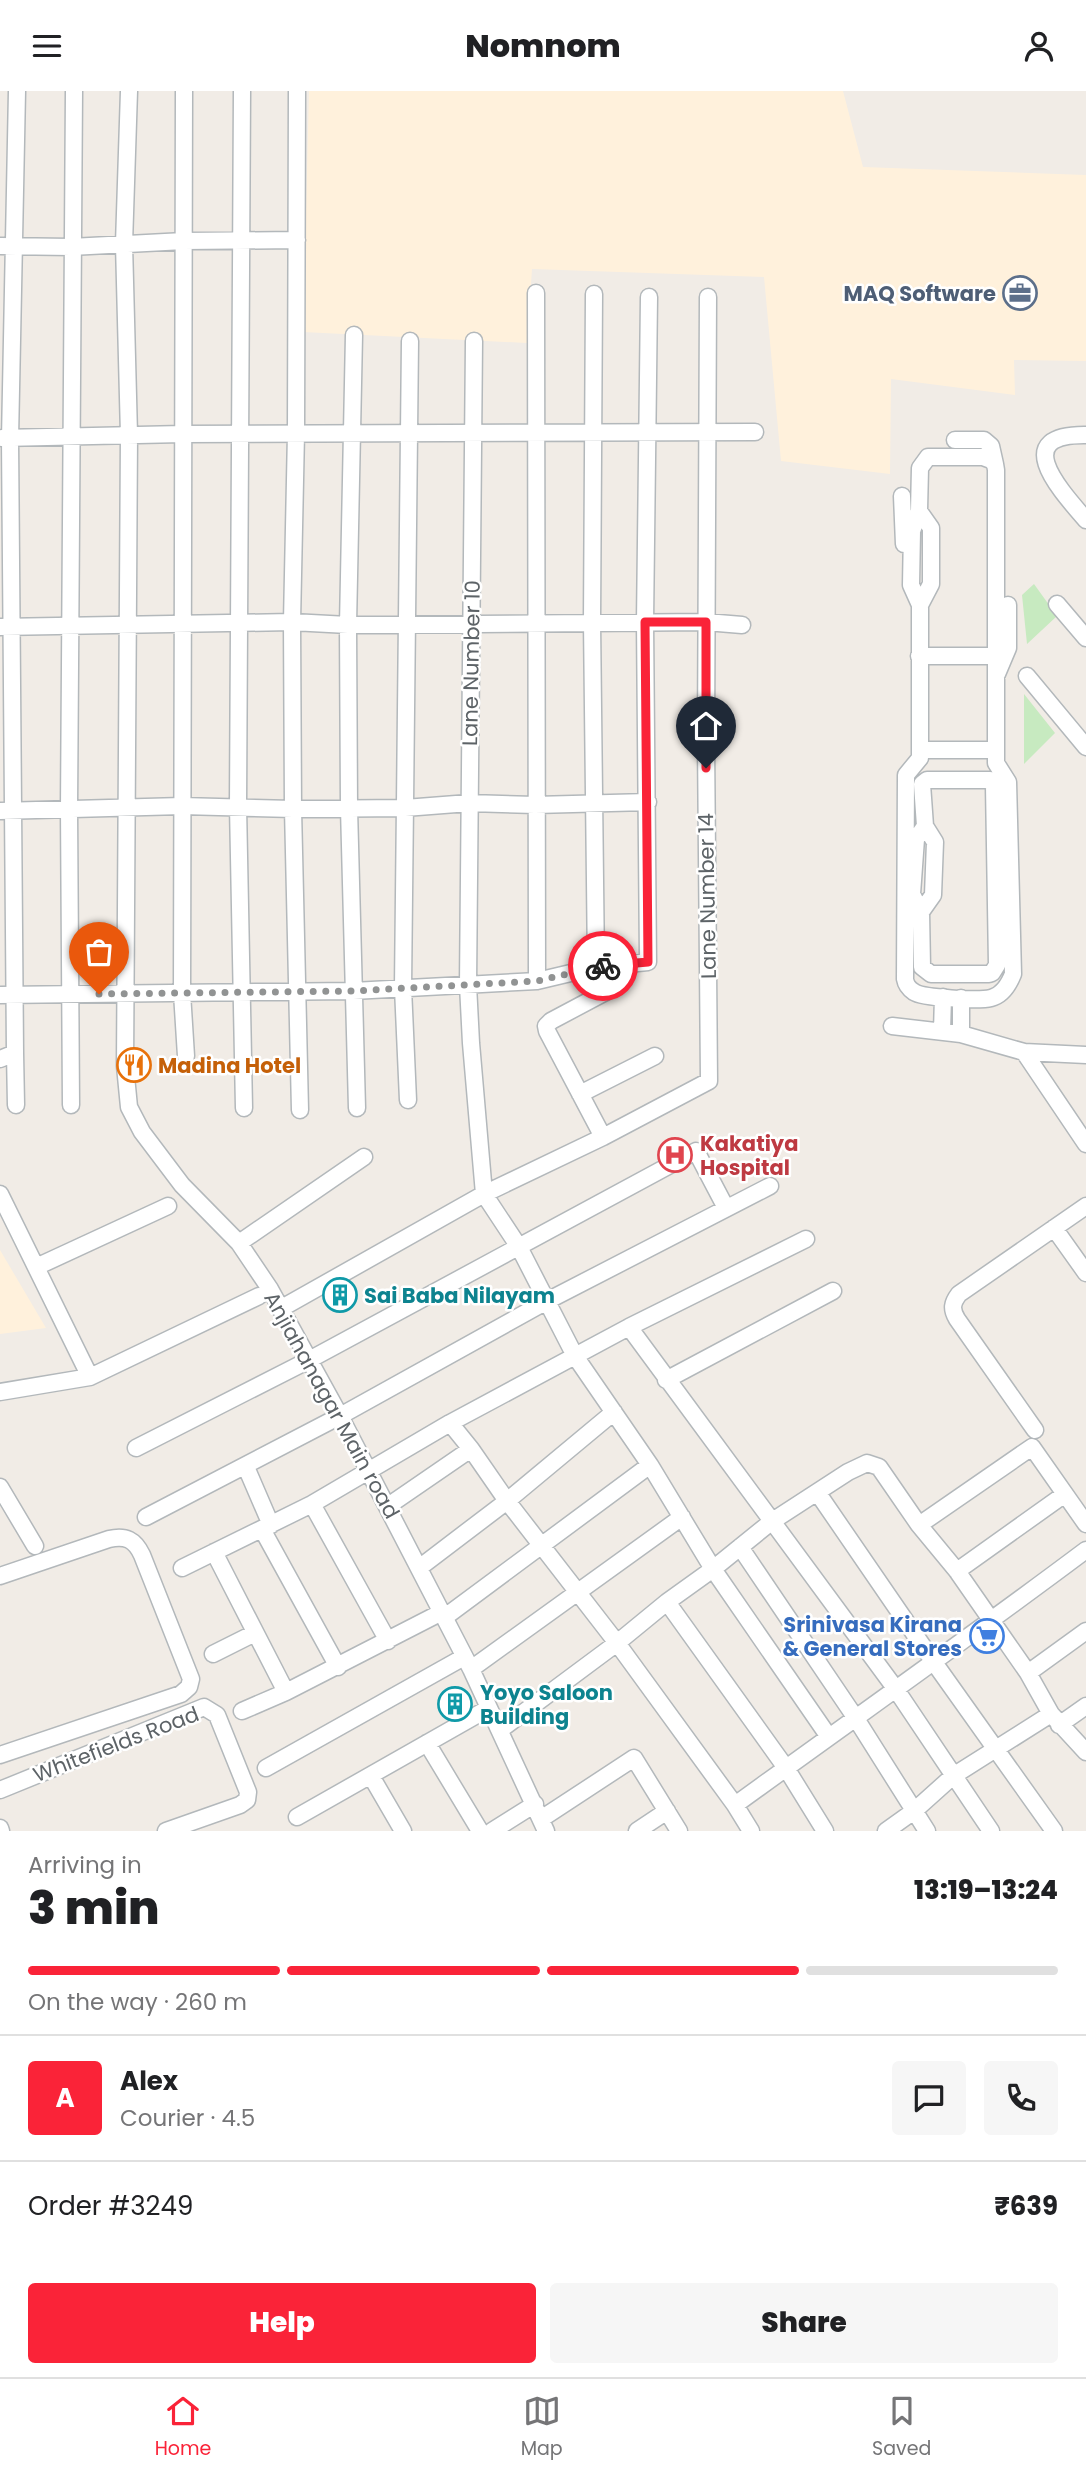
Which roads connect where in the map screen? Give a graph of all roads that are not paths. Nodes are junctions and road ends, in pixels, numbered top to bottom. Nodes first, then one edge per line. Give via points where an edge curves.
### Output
1 (17, 91) edge
2 (74, 91) edge
3 (129, 91) edge
4 (184, 91) edge
5 (242, 91) edge
6 (297, 91) edge
7 (297, 240) junction
8 (184, 241) junction
9 (241, 241) junction
10 (124, 244) junction
11 (6, 247) edge
12 (71, 247) junction
13 (536, 293) dead end
14 (594, 294) dead end
15 (649, 297) dead end
16 (708, 297) dead end
17 (354, 335) dead end
18 (410, 341) dead end
19 (474, 341) dead end
20 (594, 432) junction
21 (649, 432) junction
22 (707, 432) junction
23 (755, 432) dead end
24 (241, 433) junction
25 (296, 433) junction
26 (353, 433) junction
27 (408, 433) junction
28 (472, 433) junction
29 (536, 433) junction
30 (183, 434) junction
31 (72, 435) junction
32 (129, 435) junction
33 (1086, 435) edge
34 (5, 438) edge
35 (955, 440) dead end
36 (995, 464) junction
37 (902, 496) dead end
38 (919, 512) junction
39 (1086, 520) edge
40 (911, 559) junction
41 (1057, 604) dead end
42 (920, 605) junction
43 (1008, 605) dead end
44 (292, 622) junction
45 (537, 622) junction
46 (592, 622) junction
47 (645, 622) junction
48 (706, 622) junction
49 (238, 623) junction
50 (471, 623) junction
51 (70, 624) junction
52 (407, 624) junction
53 (128, 625) junction
54 (183, 625) junction
55 (348, 625) junction
56 (742, 625) dead end
57 (6, 627) edge
58 (1086, 638) edge
59 (919, 656) junction
60 (996, 656) junction
61 (996, 675) junction
62 (1027, 676) dead end
63 (1086, 747) edge
64 (920, 750) junction
65 (996, 750) junction
66 (593, 802) junction
67 (648, 802) junction
68 (469, 803) junction
69 (535, 805) junction
70 (182, 806) junction
71 (238, 806) junction
72 (127, 808) junction
73 (349, 808) junction
74 (405, 808) junction
75 (69, 809) junction
76 (292, 809) junction
77 (6, 810) edge
78 (925, 825) junction
79 (910, 873) junction
80 (1003, 892) junction
81 (921, 912) junction
82 (596, 967) junction
83 (537, 981) junction
84 (468, 985) junction
85 (615, 987) dead end
86 (403, 988) junction
87 (353, 991) junction
88 (242, 992) junction
89 (296, 992) junction
90 (182, 993) junction
91 (71, 994) junction
92 (126, 994) junction
93 (7, 995) edge
94 (943, 997) junction
95 (961, 998) junction
96 (892, 1026) dead end
97 (942, 1031) junction
98 (961, 1034) junction
99 (1024, 1052) junction
100 (1086, 1055) edge
101 (7, 1056) edge
102 (186, 1056) dead end
103 (654, 1056) dead end
104 (580, 1094) junction
105 (408, 1100) dead end
106 (16, 1105) dead end
107 (71, 1105) dead end
108 (244, 1108) dead end
109 (357, 1108) dead end
110 (300, 1110) dead end
111 (603, 1136) junction
112 (1086, 1145) edge
113 (364, 1157) dead end
114 (770, 1186) dead end
115 (484, 1193) junction
116 (0, 1194) edge
117 (168, 1206) dead end
118 (1086, 1206) edge
119 (726, 1209) junction
120 (1054, 1229) junction
121 (806, 1240) dead end
122 (239, 1243) junction
123 (519, 1247) junction
124 (36, 1267) junction
125 (1086, 1273) edge
126 (833, 1291) dead end
127 (260, 1296) dead end
128 (547, 1301) junction
129 (280, 1309) junction
130 (629, 1327) junction
131 (575, 1356) junction
132 (309, 1360) junction
133 (90, 1377) junction
134 (666, 1380) junction
135 (0, 1392) edge
136 (614, 1412) junction
137 (340, 1416) junction
138 (450, 1423) junction
139 (1035, 1430) dead end
140 (136, 1448) dead end
141 (471, 1449) junction
142 (650, 1465) junction
143 (246, 1467) junction
144 (370, 1471) junction
145 (0, 1487) edge
146 (817, 1492) junction
147 (1065, 1494) junction
148 (507, 1501) junction
149 (312, 1504) junction
150 (388, 1506) junction
151 (146, 1517) dead end
152 (682, 1517) junction
153 (771, 1522) junction
154 (1086, 1524) edge
155 (919, 1525) junction
156 (266, 1527) junction
157 (542, 1544) junction
158 (35, 1546) dead end
159 (740, 1547) junction
160 (1086, 1550) edge
161 (214, 1552) junction
162 (182, 1568) dead end
163 (419, 1568) junction
164 (713, 1569) junction
165 (957, 1571) junction
166 (0, 1576) edge
167 (578, 1591) junction
168 (667, 1602) junction
169 (443, 1614) junction
170 (991, 1621) junction
171 (1086, 1632) edge
172 (256, 1633) junction
173 (388, 1641) junction
174 (617, 1643) junction
175 (213, 1654) dead end
176 (933, 1661) junction
177 (468, 1663) junction
178 (338, 1667) junction
179 (1028, 1673) junction
180 (895, 1688) junction
181 (286, 1692) junction
182 (1086, 1706) edge
183 (489, 1708) junction
184 (242, 1711) dead end
185 (855, 1717) junction
186 (1056, 1719) junction
187 (500, 1730) junction
188 (829, 1737) junction
189 (427, 1743) junction
190 (996, 1750) junction
191 (1086, 1752) edge
192 (0, 1755) edge
193 (266, 1768) dead end
194 (786, 1768) junction
195 (371, 1776) junction
196 (953, 1776) junction
197 (0, 1790) edge
198 (735, 1805) junction
199 (667, 1811) junction
200 (914, 1811) junction
201 (297, 1817) dead end
202 (541, 1818) edge
203 (166, 1831) edge
204 (403, 1831) edge
205 (480, 1831) edge
206 (492, 1831) edge
207 (637, 1831) edge
208 (679, 1831) edge
209 (751, 1831) edge
210 (825, 1831) edge
211 (886, 1831) edge
212 (928, 1831) edge
213 (991, 1831) edge
214 (1054, 1831) edge

1 - 11 street
2 - 12 street
3 - 10 street, Anjiahanagar Main road
4 - 8 street
5 - 9 street
6 - 7 street
7 - 9 street
7 - 25 street
8 - 9 street
8 - 10 street
8 - 30 street
9 - 24 street
10 - 12 street
10 - 32 street, Anjiahanagar Main road
11 - 12 street
11 - 34 street
12 - 31 street
13 - 29 street
14 - 20 street
15 - 21 street
16 - 22 street, Lane Number 14
17 - 26 street
18 - 27 street
19 - 28 street, Lane Number 10
20 - 21 street
20 - 29 street
20 - 46 street
21 - 22 street
21 - 47 street
22 - 23 street
22 - 48 street, Lane Number 14
24 - 25 street
24 - 30 street
24 - 49 street
25 - 26 street
25 - 44 street
26 - 27 street
26 - 55 street
27 - 28 street
27 - 52 street
28 - 29 street
28 - 50 street, Lane Number 10
29 - 45 street
30 - 32 street
30 - 54 street
31 - 32 street
31 - 34 street
31 - 51 street
32 - 53 street, Anjiahanagar Main road
33 - 39 street via 1061,436 1045,452 1046,467 1056,485
34 - 57 street
35 - 36 street via 984,439
36 - 38 street via 983,457 928,457 920,468
36 - 60 street
37 - 40 street via 902,538
38 - 40 street via 912,531
38 - 42 street via 931,528 931,584
40 - 42 street via 911,585
41 - 58 street
42 - 59 street
43 - 61 street via 1008,648
44 - 49 street
44 - 55 street
44 - 76 street
45 - 46 street
45 - 50 street
45 - 69 street
46 - 47 street
46 - 66 street
47 - 48 street
47 - 67 street
48 - 56 street
48 - 111 street, Lane Number 14 via 709,1081
49 - 54 street
49 - 71 street
50 - 52 street
50 - 68 street, Lane Number 10
51 - 53 street
51 - 57 street
51 - 75 street
52 - 55 street
52 - 74 street
53 - 54 street
53 - 72 street, Anjiahanagar Main road
54 - 70 street
55 - 73 street
57 - 77 street
59 - 60 street
59 - 64 street
60 - 61 street
61 - 65 street
62 - 63 street
64 - 65 street
64 - 79 street via 920,758 906,775
65 - 80 street via 996,763 1008,782
66 - 67 street
66 - 69 street
66 - 82 street
67 - 82 street via 648,962
68 - 69 street
68 - 74 street
68 - 84 street, Lane Number 10
69 - 83 street
70 - 71 street
70 - 72 street
70 - 90 street
71 - 76 street
71 - 88 street
72 - 75 street
72 - 92 street, Anjiahanagar Main road
73 - 74 street
73 - 76 street
73 - 87 street
74 - 86 street
75 - 77 street
75 - 91 street
76 - 89 street
77 - 93 street
78 - 79 street via 916,839
78 - 80 street via 924,782 990,780
78 - 81 street via 935,842 933,895
79 - 81 street via 912,894
79 - 94 street via 906,984 915,993
80 - 81 street via 997,965 989,974 931,974 925,970 921,963
80 - 95 street via 1013,974 1008,986 992,998
82 - 83 street
83 - 84 street
84 - 86 street
84 - 115 street, Lane Number 10
85 - 104 street via 547,1026
86 - 87 street
86 - 105 street
87 - 89 street
87 - 109 street
88 - 89 street
88 - 90 street
88 - 108 street
89 - 110 street
90 - 92 street
90 - 102 street
91 - 92 street
91 - 93 street
91 - 107 street
92 - 122 street, Anjiahanagar Main road via 129,1107 182,1185
93 - 101 street
94 - 95 street
94 - 97 street
95 - 98 street
96 - 97 street
97 - 98 street
98 - 99 street
99 - 100 street
99 - 112 street
101 - 106 street
103 - 104 street
104 - 111 street
111 - 115 street
113 - 122 street
114 - 119 street
115 - 123 street
115 - 129 street
116 - 124 street
117 - 124 street
118 - 120 street
119 - 123 street via 696,1151
119 - 128 street
120 - 125 street
120 - 139 street via 959,1294 953,1308
121 - 130 street
122 - 129 street, Anjiahanagar Main road
123 - 128 street
123 - 132 street
124 - 133 street
126 - 134 street
127 - 133 street
128 - 131 street
128 - 137 street
129 - 132 street, Anjiahanagar Main road
130 - 131 street
130 - 134 street
131 - 136 street
131 - 138 street
132 - 137 street, Anjiahanagar Main road
132 - 140 street
133 - 135 street
134 - 153 street
136 - 142 street
136 - 148 street
137 - 143 street
137 - 144 street, Anjiahanagar Main road
138 - 141 street
138 - 144 street
141 - 148 street
141 - 150 street
142 - 152 street
142 - 157 street
143 - 151 street
143 - 156 street
144 - 149 street
144 - 150 street, Anjiahanagar Main road
145 - 158 street
146 - 153 street
146 - 155 street via 848,1472 872,1464
146 - 176 street
147 - 154 street
147 - 155 street via 1032,1447
147 - 165 street
148 - 157 street
148 - 163 street
149 - 156 street
149 - 173 street
150 - 163 street, Anjiahanagar Main road
152 - 164 street
152 - 167 street
153 - 159 street
153 - 180 street
155 - 165 street
156 - 161 street
156 - 178 street
157 - 167 street
157 - 169 street
159 - 164 street
159 - 185 street
160 - 170 street
161 - 162 street
161 - 172 street
163 - 169 street, Anjiahanagar Main road
164 - 168 street
164 - 188 street
165 - 170 street
166 - 192 street via 109,1539 121,1536 131,1541 142,1555 191,1679 181,1694
167 - 174 street
167 - 177 street
168 - 174 street
168 - 194 street
169 - 173 street
169 - 177 street, Anjiahanagar Main road
170 - 176 street
170 - 179 street
171 - 179 street
172 - 175 street
172 - 181 street
173 - 178 street
174 - 187 street
174 - 198 street
176 - 180 street
176 - 190 street
177 - 183 street, Anjiahanagar Main road
177 - 193 street
178 - 181 street
179 - 186 street
180 - 185 street
180 - 196 street
181 - 184 street
182 - 186 street
183 - 187 street, Anjiahanagar Main road
183 - 189 street
185 - 188 street
185 - 200 street
186 - 190 street
186 - 191 street
187 - 202 street, Anjiahanagar Main road
188 - 194 street
189 - 195 street
189 - 205 street
190 - 196 street
190 - 214 street
194 - 198 street
194 - 210 street
195 - 201 street
195 - 204 street
196 - 200 street
196 - 213 street
197 - 203 street, Whitefields Road via 204,1707 216,1715 248,1792 247,1800
198 - 209 street
199 - 202 street via 634,1758
199 - 207 street
199 - 208 street
200 - 211 street
200 - 212 street
202 - 206 street

